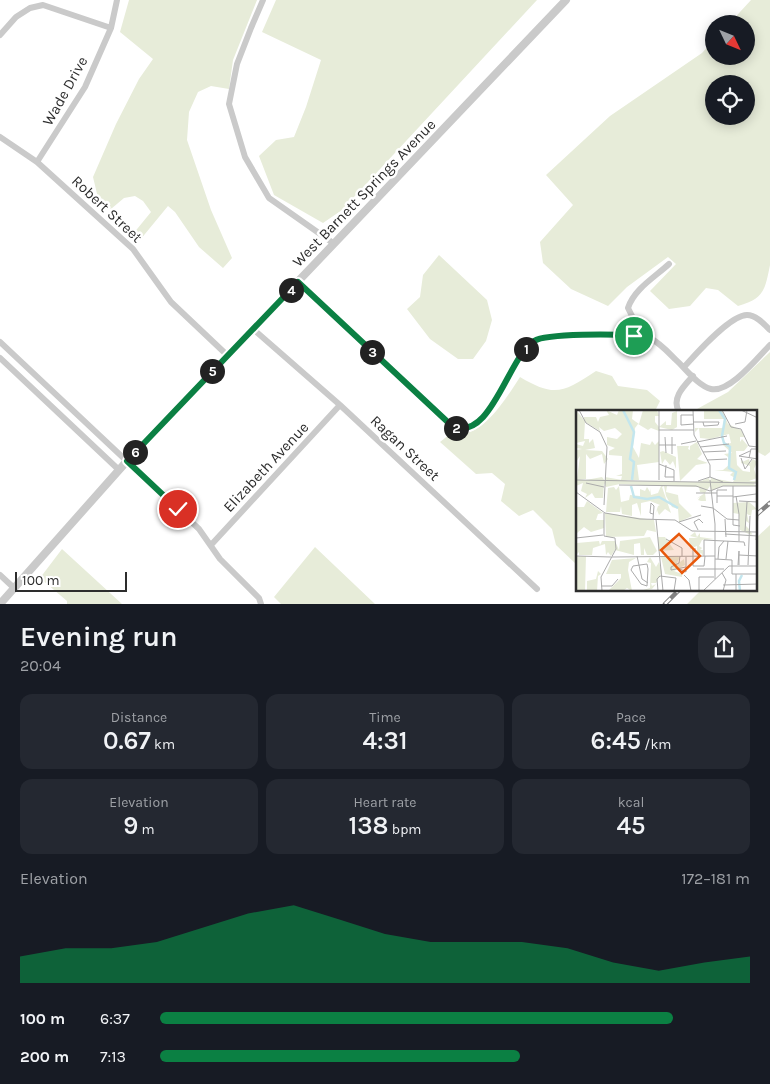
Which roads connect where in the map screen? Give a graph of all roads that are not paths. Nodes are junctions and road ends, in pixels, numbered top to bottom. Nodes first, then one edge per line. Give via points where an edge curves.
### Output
1 (117, 0) edge
2 (263, 0) edge
3 (566, 0) edge
4 (111, 28) junction
5 (0, 34) edge
6 (0, 138) edge
7 (37, 162) junction
8 (333, 243) junction
9 (669, 264) dead end
10 (298, 282) junction
11 (253, 328) junction
12 (770, 330) edge
13 (648, 337) junction
14 (0, 342) edge
15 (770, 345) edge
16 (227, 355) junction
17 (0, 358) edge
18 (684, 367) junction
19 (693, 376) junction
20 (340, 405) junction
21 (678, 410) edge
22 (127, 461) junction
23 (119, 470) junction
24 (211, 545) junction
25 (0, 576) edge
26 (14, 588) junction
27 (537, 589) dead end
28 (0, 604) edge
29 (261, 604) edge

1 - 4 street, Wade Drive
2 - 8 street via 238,64 229,104 245,157 269,198
3 - 8 street, West Barnett Springs Avenue
4 - 5 street via 43,5 30,8 16,17
4 - 7 street, Wade Drive via 85,87
6 - 7 street, Robert Street
7 - 16 street, Robert Street via 133,249 171,302
8 - 10 street, West Barnett Springs Avenue
9 - 13 street via 630,300 628,308
10 - 11 street, West Barnett Springs Avenue
10 - 13 street via 452,426 459,429 481,420 493,405 515,363 535,340 613,334
11 - 16 street, West Barnett Springs Avenue
11 - 20 street, Ragan Street
12 - 18 street via 749,314 740,316
13 - 18 street
14 - 22 street
15 - 19 street via 724,388 711,389
16 - 22 street, West Barnett Springs Avenue
17 - 23 street
18 - 19 street
19 - 21 street via 677,396 675,403
20 - 24 street, Elizabeth Avenue
20 - 27 street, Ragan Street
22 - 23 street, West Barnett Springs Avenue
22 - 24 street via 199,529
23 - 26 street, West Barnett Springs Avenue
24 - 29 street
25 - 26 street
26 - 28 street, West Barnett Springs Avenue

